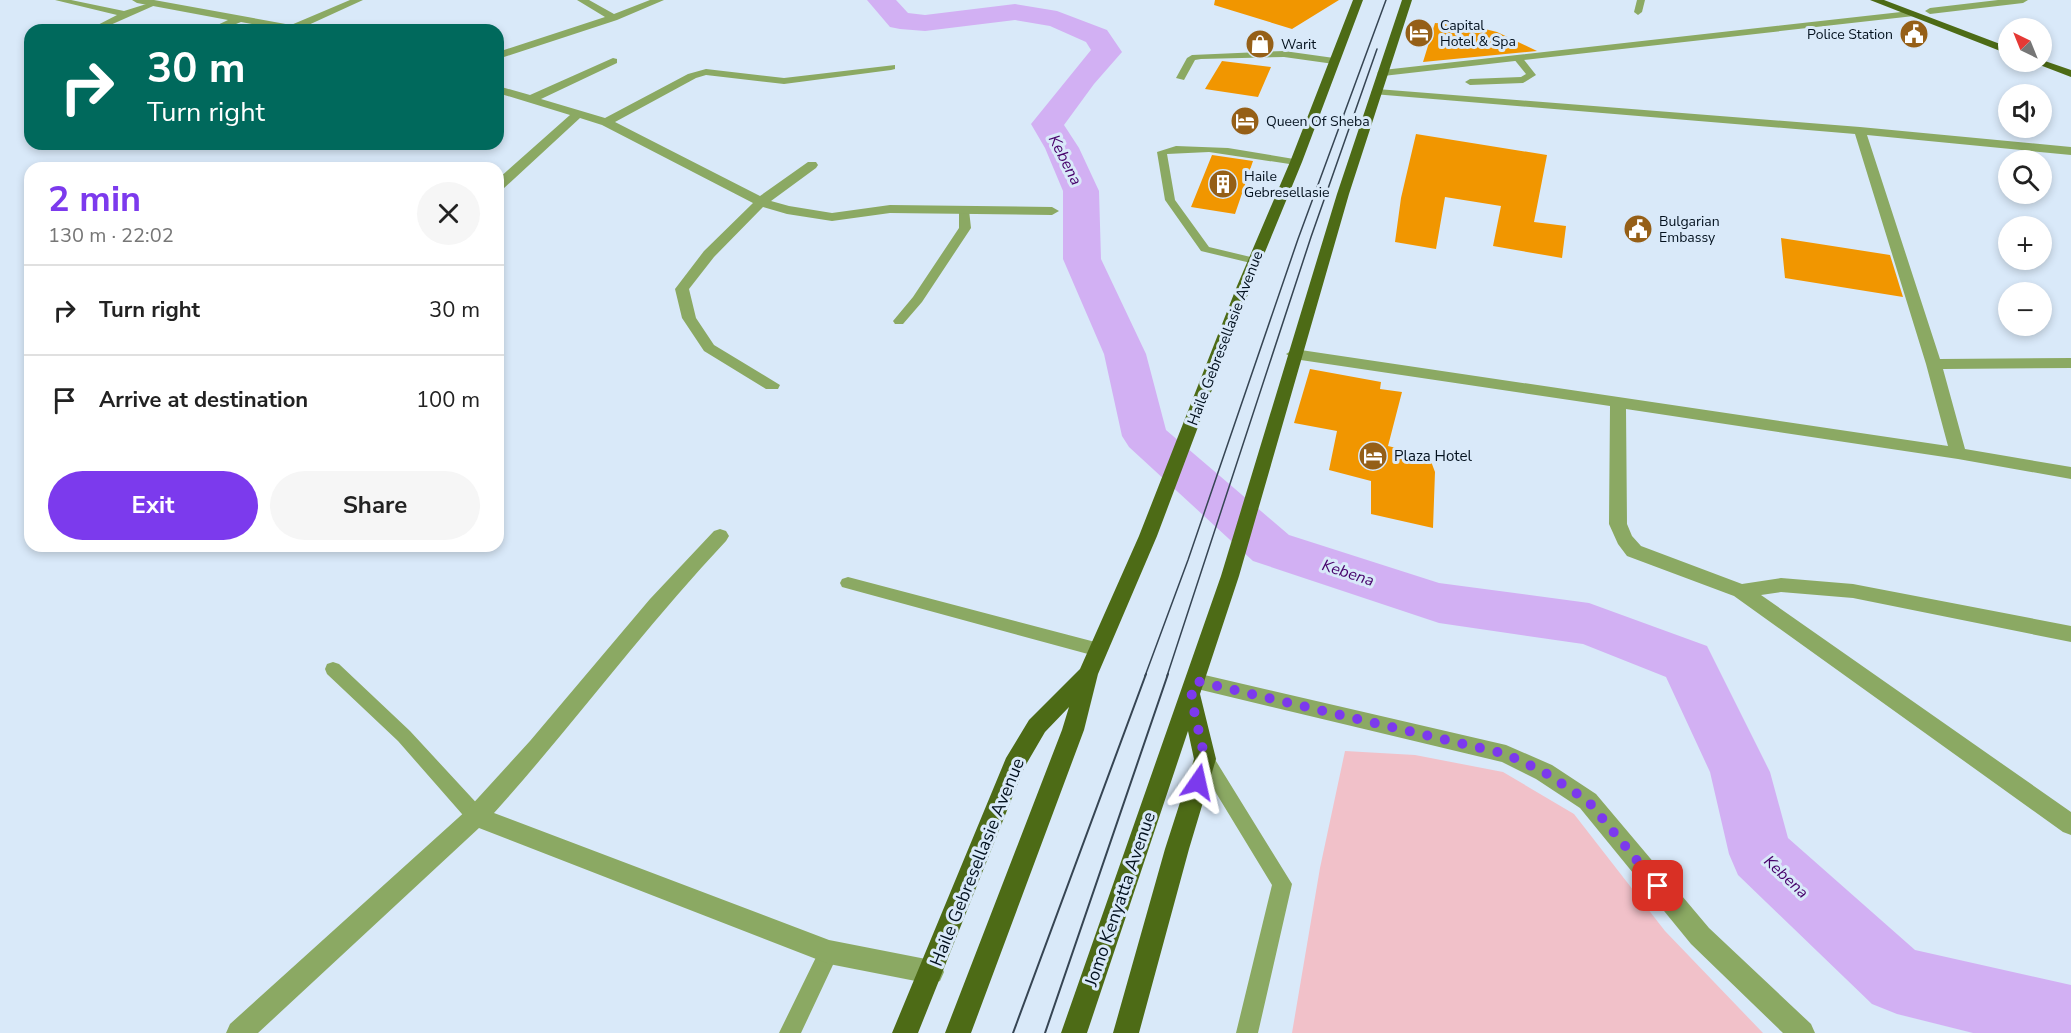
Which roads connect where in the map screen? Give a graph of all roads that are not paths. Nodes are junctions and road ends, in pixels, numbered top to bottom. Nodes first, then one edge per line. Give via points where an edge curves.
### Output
1 (59, 0) edge
2 (137, 0) edge
3 (358, 0) edge
4 (582, 0) edge
5 (659, 0) edge
6 (1358, 0) edge
7 (1407, 0) edge
8 (1641, 0) edge
9 (1866, 0) edge
10 (1875, 0) edge
11 (1901, 0) edge
12 (2023, 0) edge
13 (156, 3) junction
14 (1887, 5) junction
15 (1930, 10) junction
16 (1638, 12) dead end
17 (125, 14) junction
18 (1910, 14) junction
19 (242, 18) junction
20 (613, 18) junction
21 (104, 24) edge
22 (227, 24) edge
23 (273, 24) edge
24 (309, 24) edge
25 (1998, 35) edge
26 (1998, 47) edge
27 (504, 54) edge
28 (2052, 55) edge
29 (1518, 58) junction
30 (613, 61) dead end
31 (1334, 61) junction
32 (2071, 62) edge
33 (891, 67) dead end
34 (2052, 67) edge
35 (1383, 73) junction
36 (2071, 74) edge
37 (1181, 78) dead end
38 (1470, 82) dead end
39 (504, 91) edge
40 (1377, 92) junction
41 (531, 99) junction
42 (579, 113) junction
43 (606, 122) junction
44 (1860, 131) junction
45 (2071, 151) edge
46 (1296, 162) junction
47 (812, 165) dead end
48 (504, 181) edge
49 (761, 202) junction
50 (964, 210) junction
51 (1052, 211) dead end
52 (1255, 261) junction
53 (899, 321) dead end
54 (1294, 354) junction
55 (2071, 363) edge
56 (1934, 364) junction
57 (772, 385) dead end
58 (1617, 403) junction
59 (1958, 453) junction
60 (2071, 473) edge
61 (720, 536) dead end
62 (848, 583) dead end
63 (1741, 591) junction
64 (2071, 634) edge
65 (1099, 650) junction
66 (333, 669) dead end
67 (1088, 674) junction
68 (1193, 689) junction
69 (1205, 759) junction
70 (476, 816) junction
71 (2071, 825) edge
72 (829, 951) junction
73 (932, 972) junction
74 (239, 1033) edge
75 (790, 1033) edge
76 (905, 1033) edge
77 (958, 1033) edge
78 (1074, 1033) edge
79 (1126, 1033) edge
80 (1247, 1033) edge
81 (1802, 1033) edge

1 - 17 lane
2 - 13 street
3 - 24 street
4 - 20 street
5 - 20 street
6 - 31 main road, Haile Gebresellasie Avenue
7 - 35 main road
8 - 16 lane
9 - 14 main road
10 - 14 main road
11 - 15 main road
12 - 15 street
13 - 17 lane
13 - 19 street
14 - 18 main road
15 - 25 main road
17 - 21 lane
18 - 26 main road
18 - 29 street
19 - 22 street
19 - 23 street
20 - 27 street
28 - 32 main road
29 - 35 street
29 - 38 lane via 1531,75 1523,80
30 - 41 street
31 - 37 lane via 1284,54 1201,56 1192,58
31 - 46 main road, Haile Gebresellasie Avenue
33 - 43 street via 784,81 706,72
34 - 36 main road
35 - 40 main road
39 - 41 street
40 - 44 street
40 - 54 main road
41 - 42 street
42 - 43 street
42 - 48 street
43 - 49 street
44 - 45 street
44 - 56 street
46 - 52 main road, Haile Gebresellasie Avenue
46 - 52 lane via 1195,148 1174,147 1162,152 1170,200 1205,249
47 - 49 street
49 - 50 street via 832,217 890,209
49 - 57 street via 691,274 682,289 689,318 709,348
50 - 51 street
50 - 53 lane via 965,228
52 - 65 main road, Haile Gebresellasie Avenue via 1148,536
54 - 58 street
54 - 68 main road, Jomo Kenyatta Avenue via 1266,460
55 - 56 street
56 - 59 street
58 - 59 street
58 - 63 street via 1618,524 1624,539 1634,550
59 - 60 street
61 - 70 street via 678,578 511,780
62 - 65 lane
63 - 64 street via 1781,585 1853,591
63 - 71 street
65 - 67 main road, Haile Gebresellasie Avenue
66 - 70 lane via 404,736
67 - 73 main road, Haile Gebresellasie Avenue via 1037,726 1014,765
67 - 77 main road, Haile Gebresellasie Avenue via 1073,730
68 - 69 main road
68 - 78 main road, Jomo Kenyatta Avenue
68 - 81 street via 1506,754 1544,772 1588,801 1700,936
69 - 79 main road
69 - 80 lane via 1282,884
70 - 72 street
70 - 74 street
72 - 73 street
72 - 75 lane
73 - 76 main road, Haile Gebresellasie Avenue

